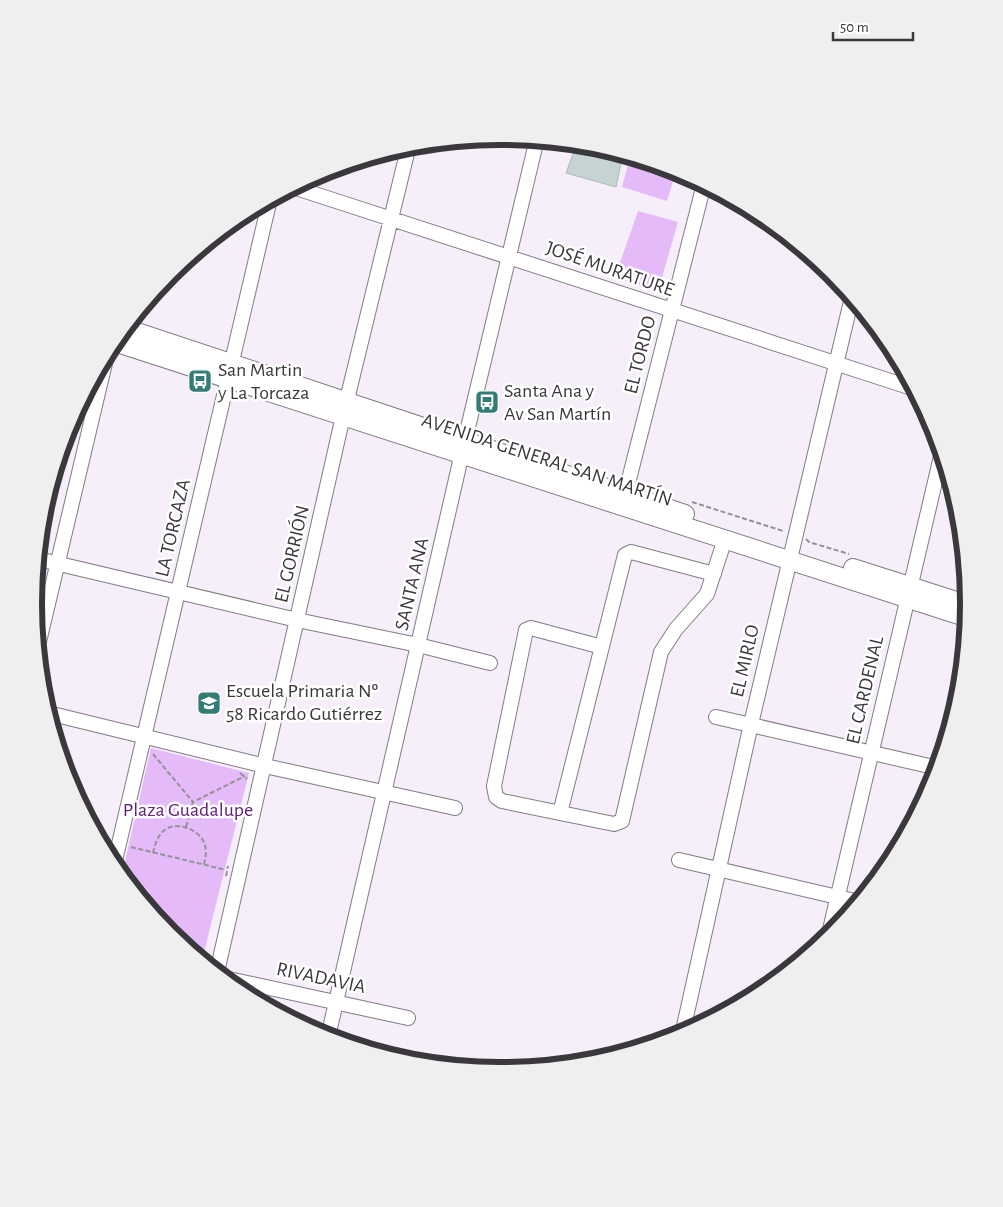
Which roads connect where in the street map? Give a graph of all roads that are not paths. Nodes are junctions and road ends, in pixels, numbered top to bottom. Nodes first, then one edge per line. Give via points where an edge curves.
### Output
1 (536, 145) edge
2 (407, 154) edge
3 (302, 190) edge
4 (702, 191) edge
5 (268, 209) edge
6 (390, 220) junction
7 (510, 256) junction
8 (850, 305) edge
9 (672, 311) junction
10 (132, 331) edge
11 (123, 344) edge
12 (837, 363) junction
13 (230, 372) junction
14 (101, 379) edge
15 (905, 386) edge
16 (345, 409) junction
17 (463, 447) junction
18 (939, 465) edge
19 (624, 500) junction
20 (726, 534) junction
21 (792, 555) junction
22 (44, 560) edge
23 (57, 563) junction
24 (714, 574) junction
25 (178, 591) junction
26 (909, 592) junction
27 (960, 603) edge
28 (960, 614) edge
29 (297, 620) junction
30 (43, 625) edge
31 (418, 645) junction
32 (602, 647) junction
33 (490, 663) dead end
34 (56, 715) edge
35 (716, 717) dead end
36 (751, 724) junction
37 (145, 735) junction
38 (871, 752) junction
39 (265, 766) junction
40 (931, 766) edge
41 (385, 792) junction
42 (455, 808) dead end
43 (560, 813) junction
44 (117, 854) edge
45 (679, 860) dead end
46 (718, 868) junction
47 (837, 897) junction
48 (852, 900) edge
49 (831, 922) edge
50 (219, 965) edge
51 (241, 982) edge
52 (336, 1002) junction
53 (408, 1018) dead end
54 (684, 1025) edge
55 (330, 1029) edge

1 - 7 street, SANTA ANA
2 - 6 street, EL GORRIÓN
3 - 6 street, JOSÉ MURATURE
4 - 9 street, EL TORDO
5 - 13 street, LA TORCAZA
6 - 7 street, JOSÉ MURATURE
6 - 16 street, EL GORRIÓN
7 - 9 street, JOSÉ MURATURE
7 - 17 street, SANTA ANA
8 - 12 street, EL MIRLO
9 - 12 street, JOSÉ MURATURE
9 - 19 street, EL TORDO
10 - 13 main road, AVENIDA GENERAL SAN MARTÍN
11 - 13 main road, AVENIDA GENERAL SAN MARTÍN
12 - 15 street, JOSÉ MURATURE
12 - 21 street, EL MIRLO
13 - 16 main road, AVENIDA GENERAL SAN MARTÍN
13 - 25 street, LA TORCAZA
14 - 23 street
16 - 17 main road, AVENIDA GENERAL SAN MARTÍN
16 - 29 street, EL GORRIÓN
17 - 19 main road, AVENIDA GENERAL SAN MARTÍN
17 - 31 street, SANTA ANA
18 - 26 street, EL CARDENAL
19 - 20 main road, AVENIDA GENERAL SAN MARTÍN
20 - 21 main road, AVENIDA GENERAL SAN MARTÍN
20 - 24 street
21 - 26 main road, AVENIDA GENERAL SAN MARTÍN
21 - 36 street, EL MIRLO
22 - 23 street
23 - 25 street
23 - 30 street
24 - 32 street via 628,553
24 - 43 street via 707,594 676,628 661,652 622,821 614,824
25 - 29 street
25 - 37 street, LA TORCAZA
26 - 27 main road, AVENIDA GENERAL SAN MARTÍN
26 - 28 main road, AVENIDA GENERAL SAN MARTÍN
26 - 38 street, EL CARDENAL
29 - 31 street
29 - 39 street, EL GORRIÓN
31 - 33 street
31 - 41 street, SANTA ANA
32 - 43 street
32 - 43 street via 531,628 526,630 494,792 502,801
34 - 37 street
35 - 36 street
36 - 38 street
36 - 46 street, EL MIRLO
37 - 39 street
37 - 44 street, LA TORCAZA
38 - 40 street
38 - 47 street, EL CARDENAL
39 - 41 street
39 - 50 street, EL GORRIÓN
41 - 42 street
41 - 52 street, SANTA ANA
45 - 46 street
46 - 47 street
46 - 54 street, EL MIRLO
47 - 48 street
47 - 49 street, EL CARDENAL
51 - 52 street, RIVADAVIA
52 - 53 street, RIVADAVIA
52 - 55 street, SANTA ANA

